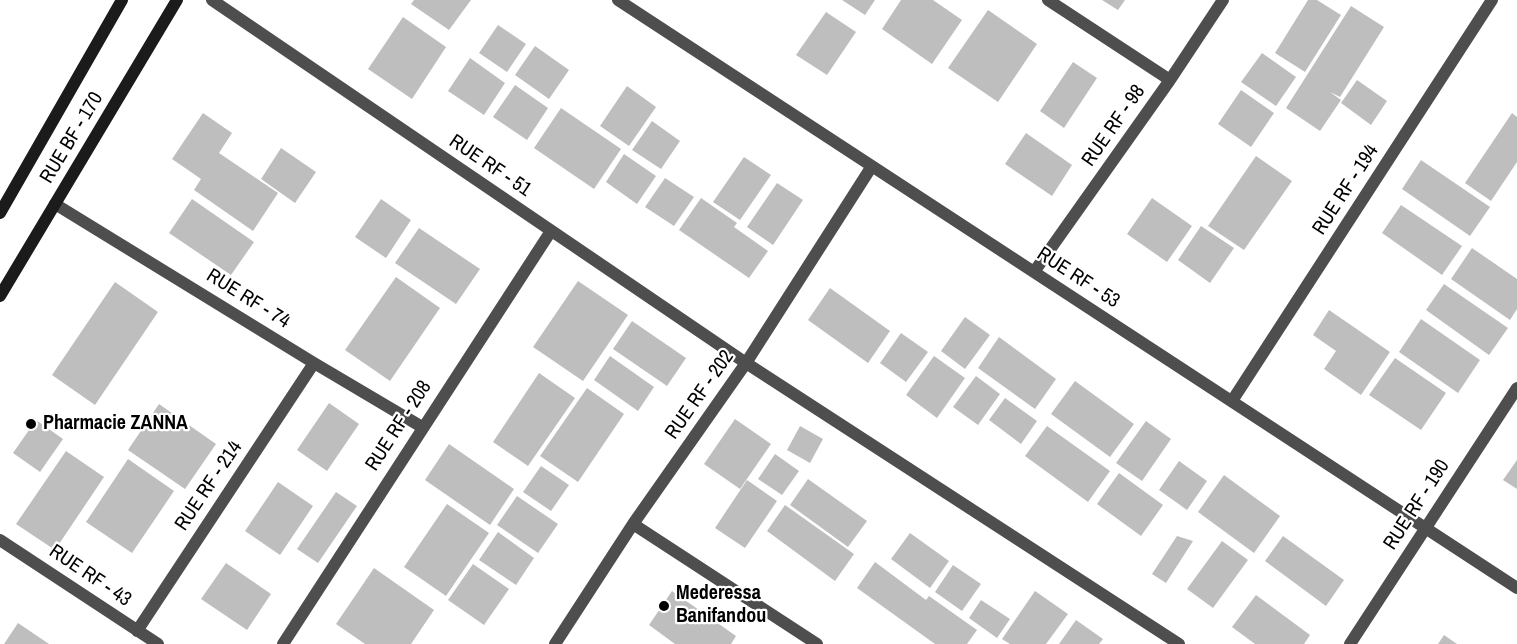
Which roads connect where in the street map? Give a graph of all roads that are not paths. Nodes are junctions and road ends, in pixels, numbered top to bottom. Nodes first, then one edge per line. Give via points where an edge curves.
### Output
1 (122, 0) edge
2 (177, 0) edge
3 (212, 0) edge
4 (618, 0) edge
5 (1048, 0) edge
6 (1223, 0) edge
7 (1492, 0) edge
8 (1170, 80) junction
9 (872, 166) junction
10 (55, 204) junction
11 (0, 213) edge
12 (551, 231) junction
13 (1034, 272) junction
14 (0, 297) edge
15 (314, 363) junction
16 (746, 363) junction
17 (1517, 388) edge
18 (1232, 401) junction
19 (422, 427) junction
20 (633, 524) junction
21 (1426, 528) junction
22 (0, 540) edge
23 (1517, 588) edge
24 (137, 631) junction
25 (158, 644) edge
26 (283, 644) edge
27 (555, 644) edge
28 (817, 644) edge
29 (1179, 644) edge
30 (1350, 644) edge

1 - 11 main road, RUE BF - 170
2 - 10 main road, RUE BF - 170
3 - 12 street, RUE RF - 51
4 - 9 street, RUE RF - 53
5 - 8 street
6 - 8 street, RUE RF - 98
7 - 18 street, RUE RF - 194
8 - 13 street, RUE RF - 98
9 - 13 street, RUE RF - 53
9 - 16 street, RUE RF - 202
10 - 14 main road, RUE BF - 170
10 - 15 street, RUE RF - 74
12 - 16 street, RUE RF - 51
12 - 19 street, RUE RF - 208
13 - 18 street, RUE RF - 53
15 - 19 street, RUE RF - 74
15 - 24 street, RUE RF - 214
16 - 20 street, RUE RF - 202
16 - 29 street, RUE RF - 51
17 - 21 street, RUE RF - 190
18 - 21 street, RUE RF - 53
19 - 26 street, RUE RF - 208
20 - 27 street, RUE RF - 202
20 - 28 street
21 - 23 street, RUE RF - 53
21 - 30 street, RUE RF - 190
22 - 24 street, RUE RF - 43
24 - 25 street, RUE RF - 43

